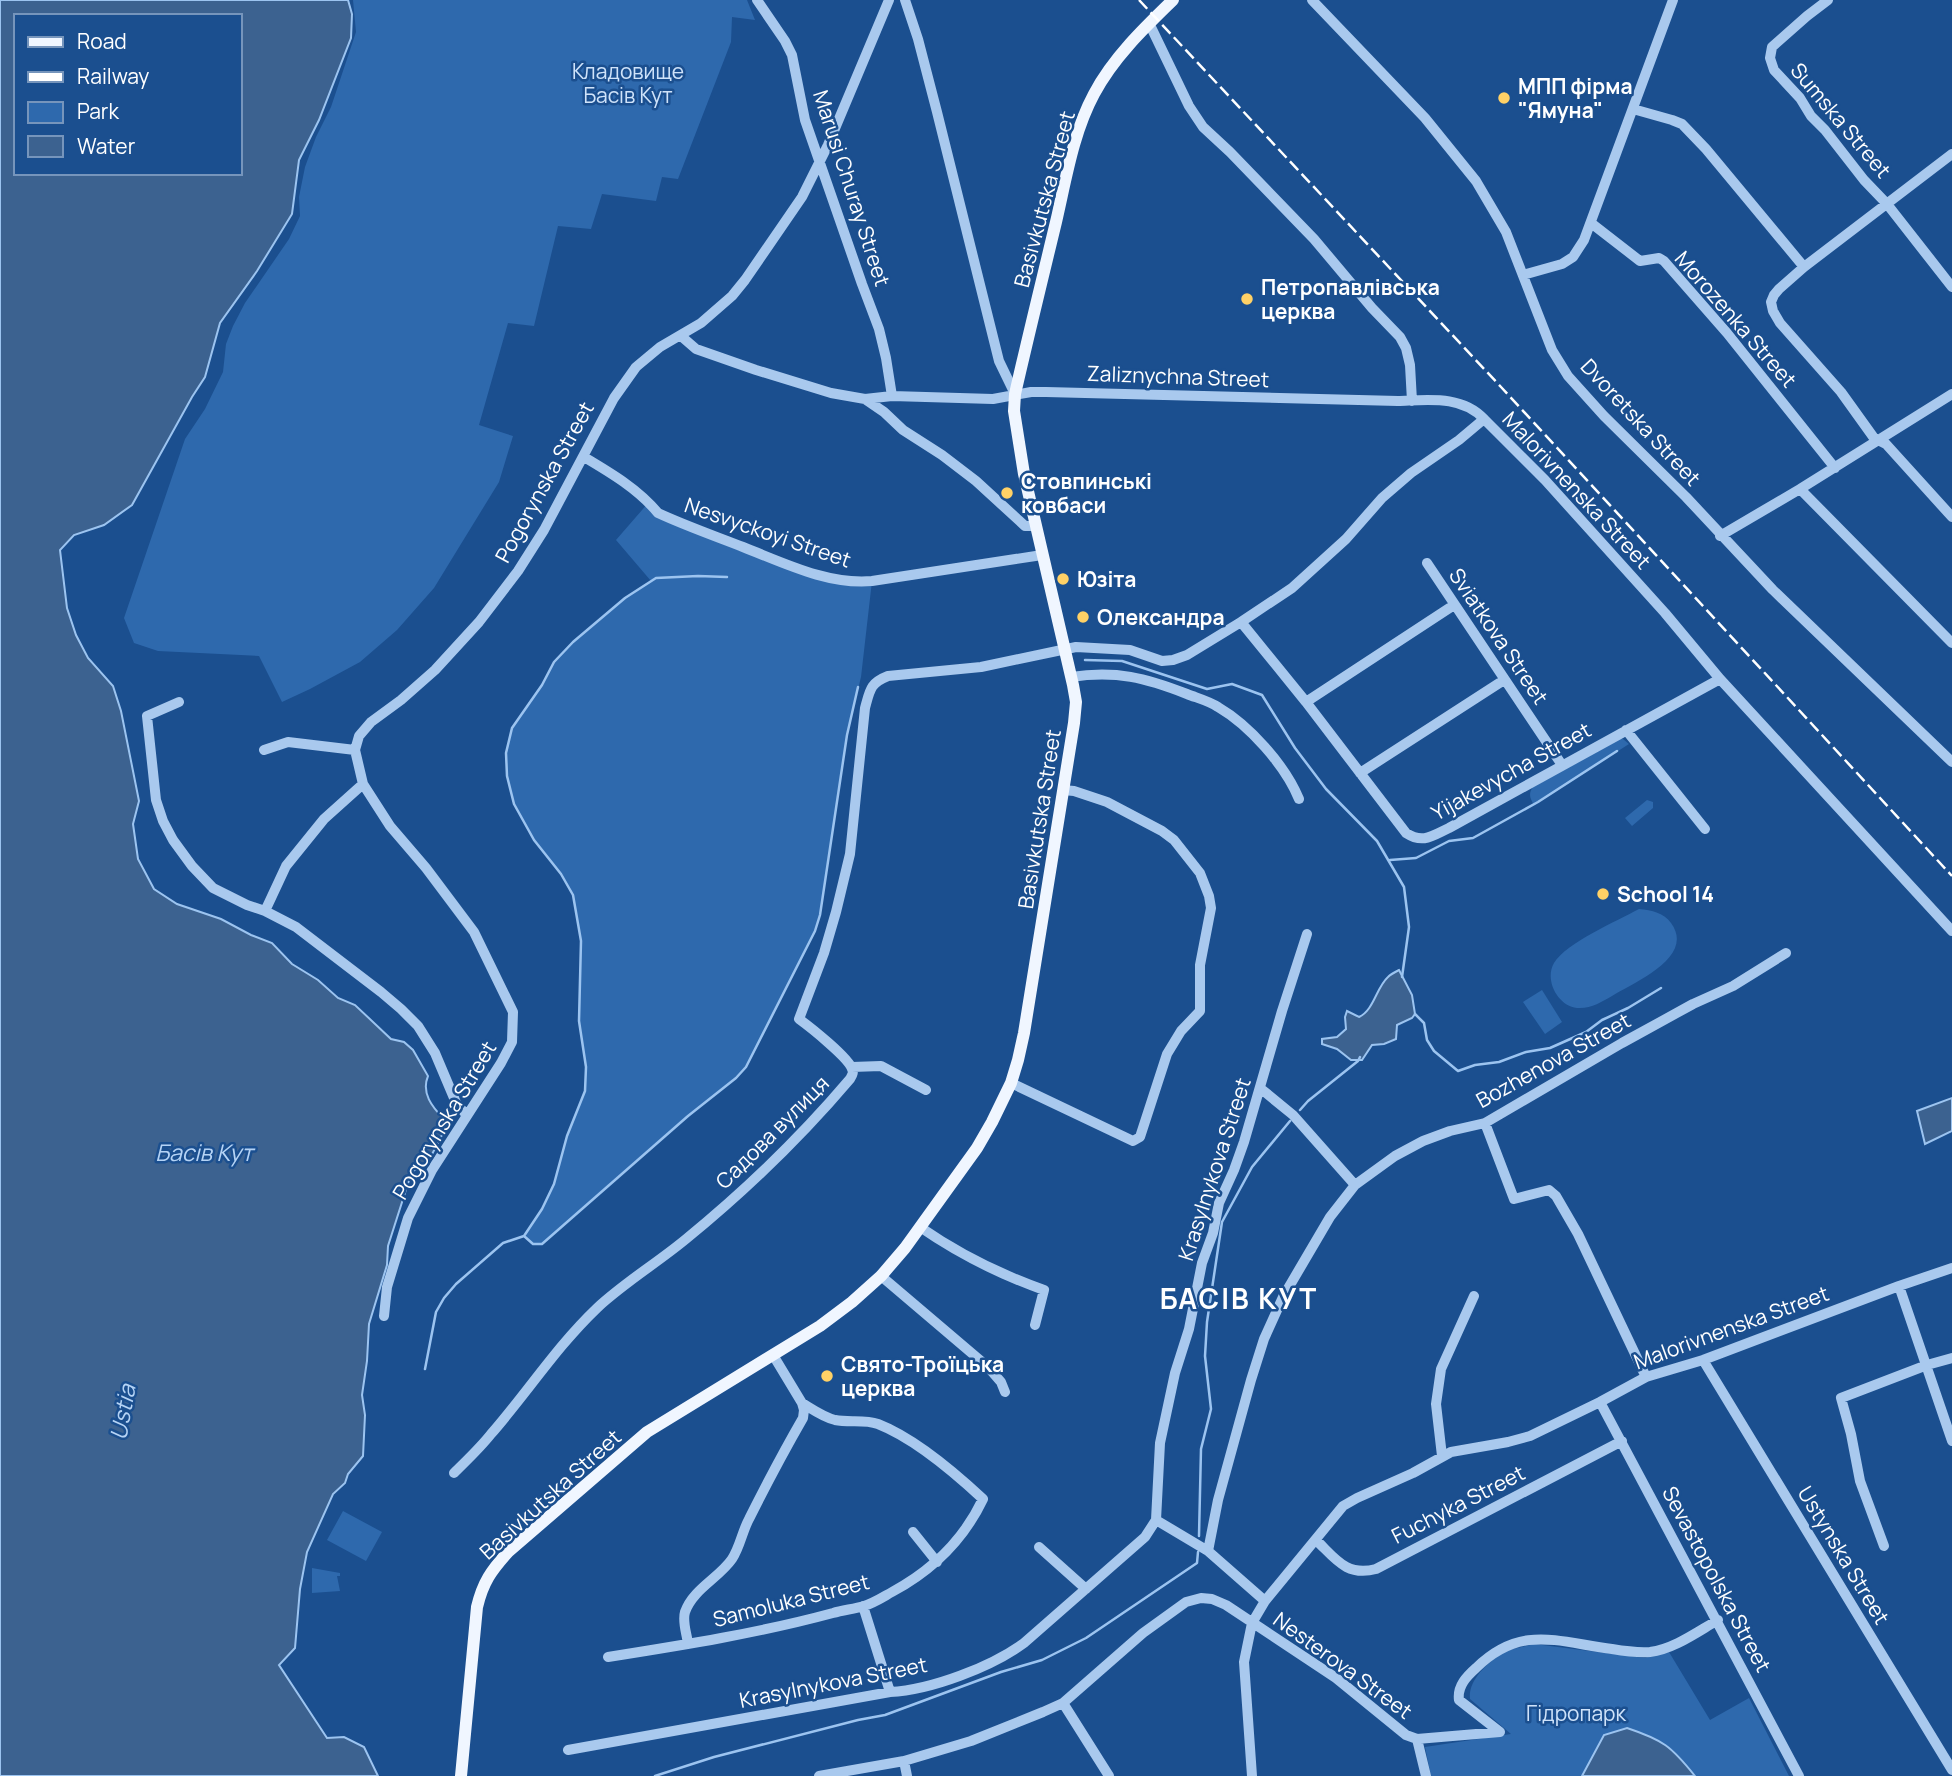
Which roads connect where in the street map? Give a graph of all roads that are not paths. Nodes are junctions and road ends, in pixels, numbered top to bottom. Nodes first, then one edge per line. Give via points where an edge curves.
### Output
1 (757, 0) edge
2 (889, 0) edge
3 (905, 0) edge
4 (1173, 0) edge
5 (1312, 0) edge
6 (1673, 0) edge
7 (1828, 0) edge
8 (1149, 23) junction
9 (1633, 109) junction
10 (1952, 154) edge
11 (819, 163) junction
12 (1887, 204) junction
13 (1591, 223) junction
14 (1804, 267) junction
15 (1523, 275) junction
16 (1952, 287) edge
17 (681, 336) junction
18 (1016, 394) junction
19 (1952, 394) edge
20 (892, 396) junction
21 (865, 399) junction
22 (1412, 401) junction
23 (1484, 419) junction
24 (1880, 440) junction
25 (584, 457) junction
26 (1835, 468) junction
27 (1800, 489) junction
28 (1952, 517) edge
29 (1035, 526) junction
30 (1720, 536) junction
31 (1042, 555) junction
32 (1427, 562) dead end
33 (1454, 605) junction
34 (1241, 622) junction
35 (1952, 643) edge
36 (1065, 648) junction
37 (1071, 677) junction
38 (1720, 679) junction
39 (1504, 680) junction
40 (179, 702) dead end
41 (1306, 702) junction
42 (1626, 730) junction
43 (264, 750) dead end
44 (355, 750) junction
45 (1952, 762) edge
46 (1562, 765) junction
47 (1360, 773) junction
48 (363, 785) junction
49 (1063, 790) junction
50 (1299, 799) dead end
51 (1705, 830) dead end
52 (265, 911) junction
53 (1952, 931) edge
54 (1307, 934) dead end
55 (1786, 953) dead end
56 (852, 1067) junction
57 (1011, 1083) junction
58 (1260, 1088) junction
59 (926, 1090) dead end
60 (467, 1115) junction
61 (1485, 1123) junction
62 (1355, 1185) junction
63 (920, 1227) junction
64 (1952, 1268) edge
65 (881, 1276) junction
66 (1899, 1286) junction
67 (1474, 1296) dead end
68 (384, 1316) dead end
69 (1035, 1325) dead end
70 (773, 1355) junction
71 (1952, 1358) edge
72 (1703, 1360) junction
73 (1927, 1365) junction
74 (1646, 1377) junction
75 (1005, 1392) dead end
76 (1600, 1402) junction
77 (802, 1403) junction
78 (1622, 1441) junction
79 (1952, 1441) edge
80 (1442, 1456) junction
81 (454, 1473) dead end
82 (1156, 1520) junction
83 (913, 1532) dead end
84 (1316, 1540) junction
85 (1884, 1546) dead end
86 (1039, 1547) dead end
87 (1208, 1551) junction
88 (937, 1562) junction
89 (1086, 1589) junction
90 (1265, 1601) junction
91 (863, 1606) junction
92 (1718, 1620) junction
93 (1252, 1623) junction
94 (688, 1644) junction
95 (608, 1657) dead end
96 (890, 1692) junction
97 (1063, 1703) junction
98 (1417, 1740) junction
99 (568, 1750) dead end
100 (904, 1761) junction
101 (1952, 1770) edge
102 (461, 1776) edge
103 (819, 1776) edge
104 (907, 1776) edge
105 (1109, 1776) edge
106 (1252, 1776) edge
107 (1426, 1776) edge
108 (1799, 1776) edge

1 - 11 street, Marusi Churay Street via 792,55
2 - 11 street, Pogorynska Street
3 - 18 street, Basivkutska Street via 999,361
4 - 8 main road, Basivkutska Street
5 - 15 street, Dvoretska Street via 1425,118 1476,181 1506,232
6 - 9 street
7 - 12 street, Sumska Street via 1772,47 1770,58 1774,70
8 - 18 main road, Basivkutska Street via 1105,76 1084,115
8 - 22 street via 1203,127 1314,239 1400,337 1410,365
9 - 13 street
9 - 14 street via 1682,124
10 - 12 street
11 - 17 street, Pogorynska Street via 802,197 745,280 715,311
11 - 20 street, Marusi Churay Street via 879,329
12 - 14 street, Sumska Street
12 - 16 street, Sumska Street
13 - 15 street via 1573,257
13 - 26 street, Morozenka Street via 1640,261 1664,261
14 - 24 street, Sumska Street via 1774,295 1773,311
15 - 30 street, Dvoretska Street via 1552,349 1568,376
17 - 21 street, Zaliznychna Street via 696,349 756,370
17 - 25 street, Pogorynska Street via 660,347 624,382
18 - 20 street, Zaliznychna Street via 993,399
18 - 22 street, Zaliznychna Street
18 - 29 main road, Basivkutska Street via 1014,411
19 - 24 street
20 - 21 street, Zaliznychna Street
21 - 29 street, Zaliznychna Street via 976,481 1025,526
22 - 23 street, Zaliznychna Street via 1454,401 1476,410
23 - 34 street, Malorivnenska Street via 1410,473 1292,588
23 - 38 street, Malorivnenska Street via 1554,490
24 - 26 street
24 - 28 street
25 - 31 street, Nesvyckoyi Street via 619,478 658,513 829,578 872,582
25 - 44 street, Pogorynska Street via 519,571 480,622 435,670 371,722
26 - 27 street
27 - 30 street
27 - 35 street
29 - 31 main road, Basivkutska Street
30 - 45 street, Dvoretska Street
31 - 36 main road, Basivkutska Street
32 - 33 street, Sviatkova Street
33 - 39 street, Sviatkova Street
33 - 41 street
34 - 36 street, Malorivnenska Street via 1173,660 1130,650
34 - 41 street, Yijakevycha Street
36 - 37 main road, Basivkutska Street
36 - 56 street, Садова вулиця via 981,667 888,676 870,688 850,854 824,953 799,1019
37 - 49 main road, Basivkutska Street via 1076,702
37 - 50 street via 1124,674 1217,706 1259,741
38 - 42 street, Yijakevycha Street
38 - 53 street, Malorivnenska Street
39 - 46 street, Sviatkova Street
39 - 47 street
40 - 52 street via 147,716 156,800 163,821 181,853 213,888
41 - 47 street, Yijakevycha Street
42 - 46 street, Yijakevycha Street
42 - 51 street
43 - 44 street via 288,742
44 - 48 street, Pogorynska Street
46 - 47 street, Yijakevycha Street via 1449,828 1415,839
48 - 52 street via 324,819 286,866
48 - 60 street, Pogorynska Street via 474,932 513,1012 512,1042
49 - 57 main road, Basivkutska Street via 1024,1032
49 - 57 street via 1107,802 1162,831 1200,873 1211,908 1200,965 1200,1011 1167,1054 1140,1137 1133,1141
52 - 60 street via 296,927 418,1026 457,1105
54 - 58 street, Krasylnykova Street
55 - 61 street, Bozhenova Street
56 - 59 street via 881,1066
56 - 81 street, Садова вулиця via 850,1079 789,1147 687,1238 588,1317
57 - 63 main road, Basivkutska Street via 976,1147
58 - 62 street via 1293,1115
58 - 82 street, Krasylnykova Street via 1219,1203 1175,1373 1160,1443
60 - 68 street, Pogorynska Street via 408,1218 387,1287
61 - 62 street, Bozhenova Street via 1423,1141
61 - 74 street via 1514,1199 1549,1190 1556,1196
62 - 87 street, Bozhenova Street via 1330,1217 1264,1339
63 - 65 main road, Basivkutska Street
63 - 69 street via 985,1267 1044,1290
64 - 66 street, Malorivnenska Street
65 - 70 main road, Basivkutska Street via 820,1326
65 - 75 street via 988,1367
66 - 72 street, Malorivnenska Street
66 - 73 street
67 - 80 street via 1441,1368 1436,1404
70 - 77 street
70 - 102 main road, Basivkutska Street via 647,1432 492,1570 477,1607
71 - 73 street
72 - 74 street, Malorivnenska Street
72 - 101 street, Ustynska Street
73 - 79 street
73 - 85 street via 1841,1398 1860,1481
74 - 76 street, Malorivnenska Street
76 - 78 street, Sevastopolska Street
76 - 80 street, Malorivnenska Street via 1530,1436
77 - 88 street, Samoluka Street via 835,1420 876,1423 894,1432 983,1499 957,1541
77 - 94 street via 803,1418 749,1518 736,1552 684,1614
78 - 84 street, Fuchyka Street via 1376,1569 1353,1570
78 - 92 street, Sevastopolska Street
80 - 84 street, Malorivnenska Street via 1343,1506
82 - 87 street
82 - 89 street, Krasylnykova Street via 1145,1537
83 - 88 street
84 - 90 street, Malorivnenska Street
86 - 89 street
87 - 90 street
88 - 91 street, Samoluka Street via 904,1586
89 - 96 street, Krasylnykova Street via 1005,1657 936,1683
90 - 93 street, Malorivnenska Street
91 - 94 street, Samoluka Street
91 - 96 street
92 - 98 street via 1671,1646 1646,1653 1542,1638 1496,1650 1466,1677 1458,1694 1459,1700 1500,1732
92 - 108 street, Sevastopolska Street
93 - 97 street via 1212,1599 1186,1602
93 - 98 street, Nesterova Street via 1336,1678
93 - 106 street, Malorivnenska Street via 1244,1662
94 - 95 street, Samoluka Street
96 - 99 street, Krasylnykova Street
97 - 100 street via 971,1741
97 - 105 street
98 - 107 street, Nesterova Street
100 - 103 street
100 - 104 street

